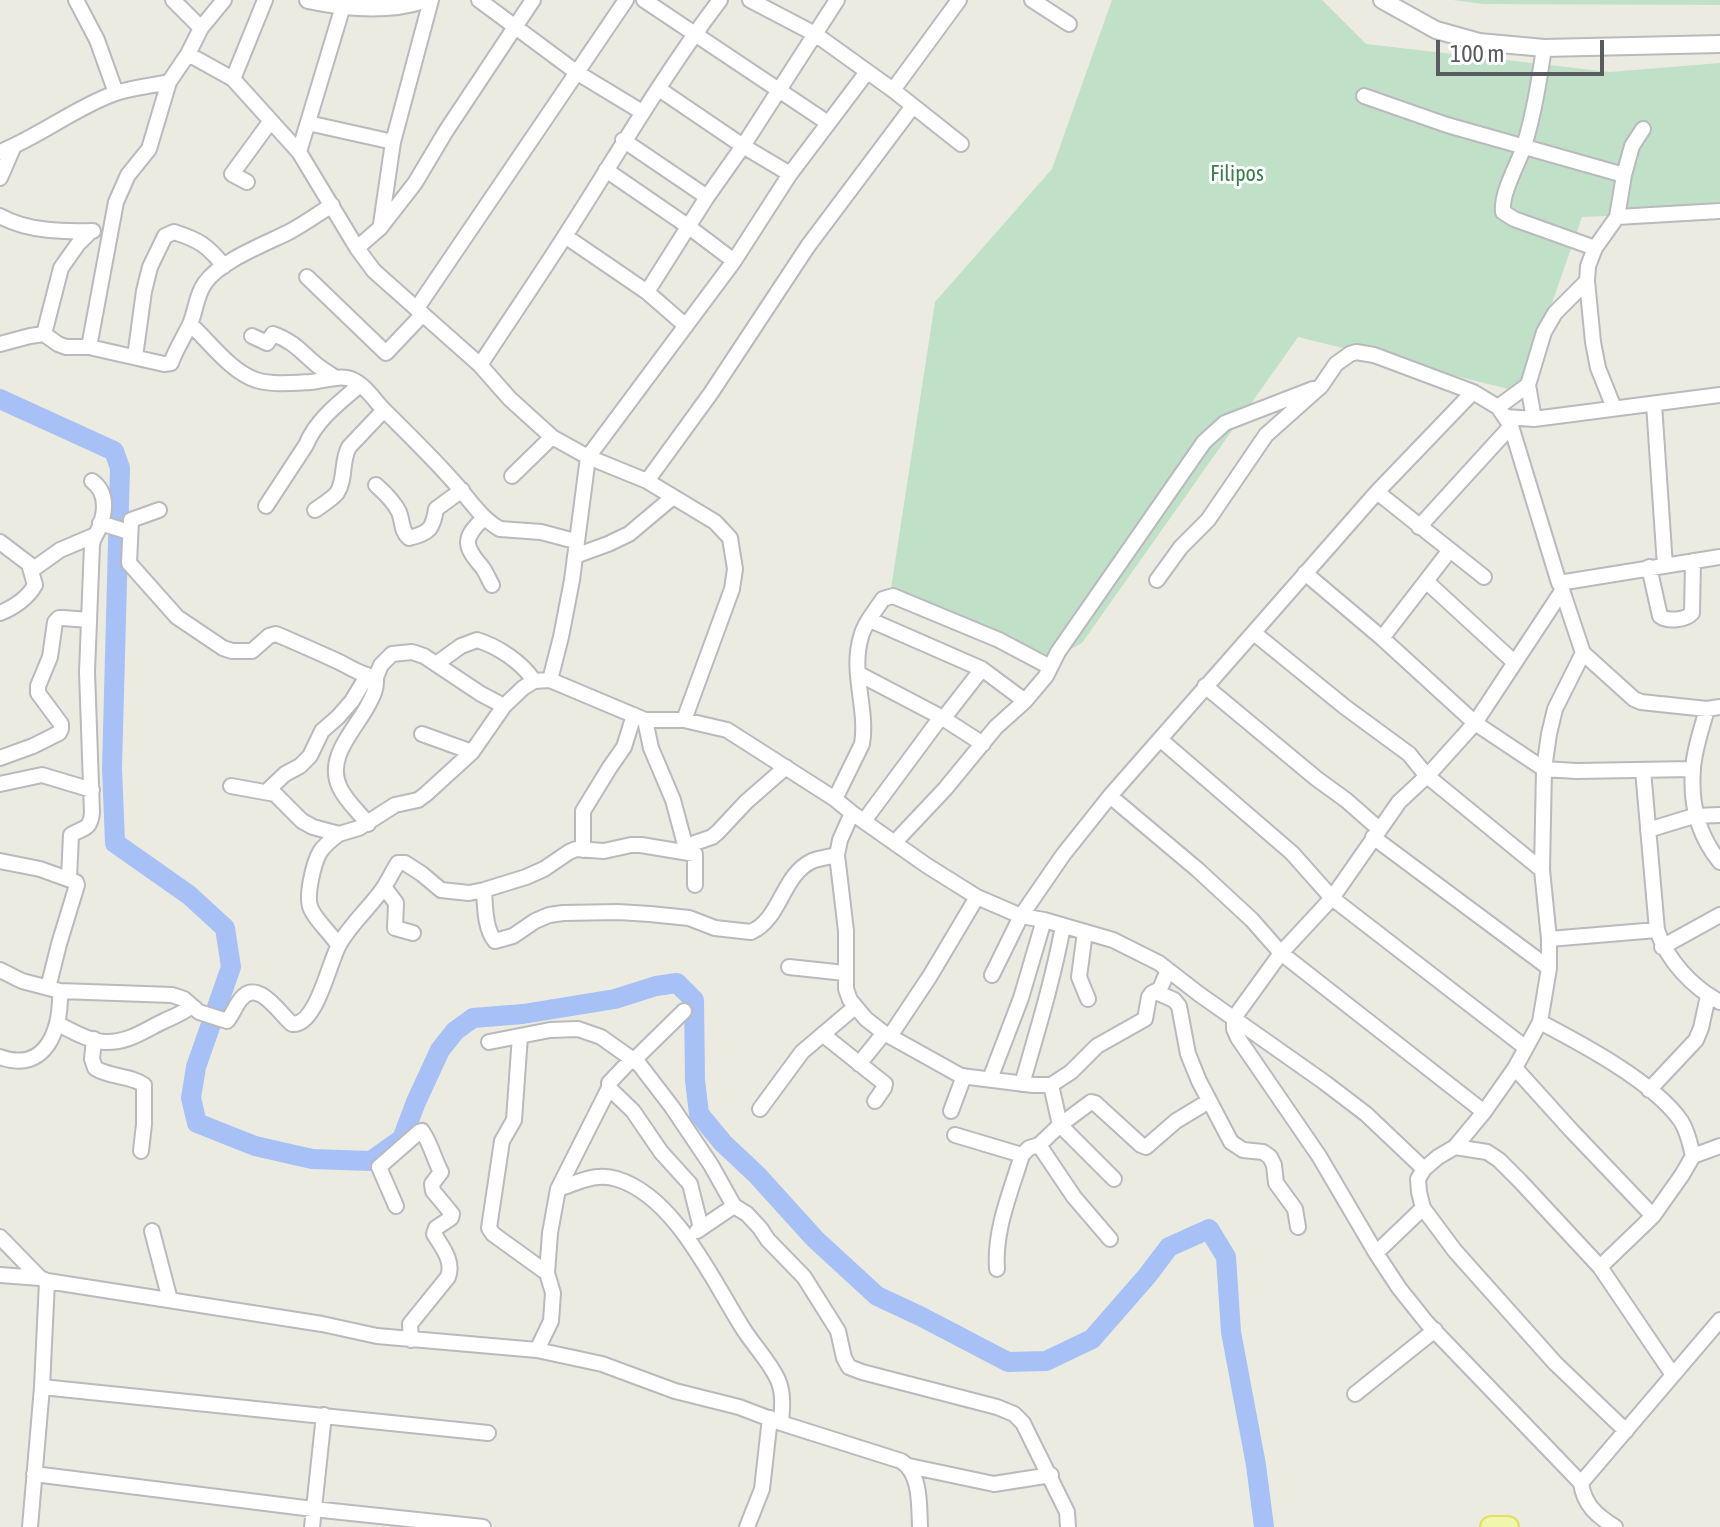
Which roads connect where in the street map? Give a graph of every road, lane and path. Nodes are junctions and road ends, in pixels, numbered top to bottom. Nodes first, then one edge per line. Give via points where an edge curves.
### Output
1 (76, 0) edge
2 (173, 0) edge
3 (224, 0) edge
4 (265, 0) edge
5 (308, 0) edge
6 (424, 0) edge
7 (431, 0) edge
8 (479, 0) edge
9 (533, 0) edge
10 (626, 0) edge
11 (644, 0) edge
12 (720, 0) edge
13 (750, 0) edge
14 (959, 0) edge
15 (1032, 0) edge
16 (1382, 0) edge
17 (345, 3) edge
18 (829, 3) edge
19 (1069, 24) dead end
20 (515, 26) junction
21 (201, 28) junction
22 (695, 33) junction
23 (815, 34) junction
24 (1720, 44) edge
25 (1544, 48) junction
26 (188, 54) junction
27 (576, 72) junction
28 (867, 72) junction
29 (233, 79) junction
30 (169, 82) junction
31 (659, 89) junction
32 (779, 90) junction
33 (893, 90) junction
34 (116, 93) junction
35 (1364, 96) dead end
36 (913, 106) junction
37 (642, 112) junction
38 (270, 122) junction
39 (308, 123) junction
40 (828, 123) junction
41 (1643, 129) dead end
42 (623, 140) junction
43 (393, 142) junction
44 (961, 144) dead end
45 (743, 146) junction
46 (1524, 146) junction
47 (7, 149) edge
48 (299, 152) junction
49 (606, 170) junction
50 (790, 174) junction
51 (1624, 175) junction
52 (0, 178) edge
53 (247, 182) dead end
54 (707, 197) junction
55 (332, 205) junction
56 (1720, 211) edge
57 (0, 216) edge
58 (1617, 217) junction
59 (689, 227) junction
60 (380, 228) junction
61 (109, 230) junction
62 (91, 231) junction
63 (565, 236) junction
64 (357, 248) junction
65 (1595, 248) junction
66 (734, 261) junction
67 (224, 266) junction
68 (307, 277) dead end
69 (1587, 281) junction
70 (647, 292) junction
71 (420, 311) junction
72 (190, 324) junction
73 (686, 326) junction
74 (44, 334) junction
75 (252, 336) dead end
76 (0, 344) edge
77 (89, 347) junction
78 (135, 357) junction
79 (480, 365) junction
80 (335, 378) junction
81 (360, 385) junction
82 (1528, 385) junction
83 (1321, 386) junction
84 (1473, 392) junction
85 (1720, 395) edge
86 (1654, 404) junction
87 (1614, 408) junction
88 (384, 410) junction
89 (1505, 417) junction
90 (1534, 419) junction
91 (552, 437) junction
92 (588, 457) junction
93 (512, 476) dead end
94 (92, 481) dead end
95 (647, 481) junction
96 (376, 485) dead end
97 (462, 490) junction
98 (1377, 492) junction
99 (673, 497) junction
100 (266, 506) dead end
101 (159, 510) dead end
102 (315, 510) dead end
103 (484, 518) junction
104 (98, 527) junction
105 (1419, 527) junction
106 (128, 532) junction
107 (0, 542) edge
108 (575, 548) junction
109 (1450, 550) junction
110 (1720, 557) edge
111 (1693, 561) junction
112 (1665, 566) junction
113 (1649, 567) junction
114 (32, 570) junction
115 (1305, 573) junction
116 (1484, 577) dead end
117 (1157, 580) dead end
118 (1427, 582) junction
119 (492, 585) dead end
120 (1561, 587) junction
121 (0, 613) edge
122 (89, 620) junction
123 (870, 620) junction
124 (1254, 633) junction
125 (1382, 638) junction
126 (1583, 653) junction
127 (1514, 662) junction
128 (436, 664) junction
129 (1050, 667) junction
130 (982, 669) junction
131 (859, 674) junction
132 (372, 676) junction
133 (550, 680) junction
134 (534, 681) junction
135 (1205, 686) junction
136 (1025, 701) junction
137 (504, 706) junction
138 (1714, 708) edge
139 (639, 717) junction
140 (942, 718) junction
141 (684, 720) junction
142 (1475, 723) junction
143 (90, 727) junction
144 (61, 729) junction
145 (422, 734) dead end
146 (1161, 740) junction
147 (983, 744) junction
148 (472, 752) junction
149 (0, 758) edge
150 (786, 767) junction
151 (1544, 769) junction
152 (1693, 769) junction
153 (1643, 770) junction
154 (1426, 775) junction
155 (0, 784) edge
156 (231, 786) dead end
157 (92, 790) junction
158 (266, 792) junction
159 (1110, 796) junction
160 (835, 799) junction
161 (1720, 815) edge
162 (1694, 816) junction
163 (858, 817) junction
164 (368, 824) junction
165 (1648, 830) junction
166 (1376, 833) junction
167 (339, 834) junction
168 (895, 842) junction
169 (686, 849) junction
170 (583, 850) junction
171 (837, 855) junction
172 (1717, 855) edge
173 (0, 861) edge
174 (1542, 870) junction
175 (69, 878) junction
176 (695, 885) dead end
177 (384, 887) junction
178 (484, 890) junction
179 (977, 897) junction
180 (1332, 898) junction
181 (1720, 915) edge
182 (1021, 916) junction
183 (1044, 920) junction
184 (1063, 926) junction
185 (1657, 930) junction
186 (1085, 932) junction
187 (413, 933) dead end
188 (1549, 939) junction
189 (338, 945) junction
190 (1662, 947) junction
191 (1281, 953) junction
192 (789, 967) dead end
193 (1549, 968) junction
194 (0, 970) edge
195 (1168, 970) junction
196 (845, 973) junction
197 (992, 975) dead end
198 (54, 989) junction
199 (1156, 992) junction
200 (1088, 999) dead end
201 (1714, 999) edge
202 (855, 1007) junction
203 (195, 1009) junction
204 (684, 1011) dead end
205 (1234, 1018) junction
206 (1540, 1022) junction
207 (58, 1024) junction
208 (824, 1033) junction
209 (887, 1034) junction
210 (520, 1036) junction
211 (94, 1039) junction
212 (489, 1042) dead end
213 (1526, 1048) junction
214 (0, 1057) edge
215 (633, 1061) junction
216 (859, 1064) junction
217 (1515, 1068) junction
218 (964, 1076) junction
219 (990, 1079) junction
220 (1022, 1084) junction
221 (1051, 1085) junction
222 (609, 1088) junction
223 (1649, 1090) junction
224 (875, 1101) dead end
225 (1209, 1101) junction
226 (760, 1109) dead end
227 (951, 1111) dead end
228 (1484, 1112) junction
229 (1060, 1125) junction
230 (955, 1135) dead end
231 (1039, 1145) junction
232 (1720, 1146) edge
233 (1455, 1147) junction
234 (141, 1151) dead end
235 (1022, 1155) junction
236 (1693, 1156) junction
237 (1424, 1169) junction
238 (1114, 1179) dead end
239 (558, 1189) junction
240 (396, 1206) dead end
241 (734, 1206) junction
242 (1423, 1208) junction
243 (1653, 1216) junction
244 (1298, 1227) dead end
245 (701, 1228) junction
246 (152, 1231) dead end
247 (0, 1237) edge
248 (686, 1238) junction
249 (1110, 1239) dead end
250 (1376, 1253) junction
251 (1600, 1267) junction
252 (997, 1269) dead end
253 (547, 1273) junction
254 (0, 1275) edge
255 (43, 1280) junction
256 (170, 1300) junction
257 (1720, 1320) edge
258 (1435, 1330) junction
259 (1705, 1339) junction
260 (411, 1340) junction
261 (1720, 1343) edge
262 (537, 1350) junction
263 (1673, 1375) junction
264 (42, 1387) junction
265 (1355, 1394) dead end
266 (324, 1415) junction
267 (776, 1420) junction
268 (1626, 1431) junction
269 (488, 1433) dead end
270 (909, 1466) junction
271 (34, 1474) junction
272 (1051, 1475) junction
273 (1581, 1483) junction
274 (313, 1509) junction
275 (30, 1527) edge
276 (312, 1527) edge
277 (483, 1527) edge
278 (747, 1527) edge
279 (920, 1527) edge
280 (1068, 1527) edge
281 (1491, 1527) edge
282 (1508, 1527) edge
283 (1615, 1527) edge

1 - 34 street
2 - 21 street
3 - 21 street
4 - 29 street
5 - 17 street
6 - 17 street via 404,6
7 - 43 street
8 - 20 street
9 - 20 street
10 - 27 street
11 - 22 street
12 - 22 street
13 - 23 street
14 - 33 street
15 - 19 street
16 - 25 street via 1453,35
17 - 39 street
18 - 23 street
20 - 27 street
20 - 60 street via 415,183
21 - 26 street
22 - 31 street
22 - 32 street
23 - 28 street
23 - 32 street
24 - 25 street
25 - 46 street
26 - 29 street
26 - 30 street
27 - 37 street
27 - 71 street
28 - 33 street
28 - 40 street
29 - 38 street
30 - 34 street
30 - 61 street via 149,149 122,187
31 - 37 street
31 - 45 street
32 - 40 street
32 - 45 street
33 - 36 street
34 - 47 street
35 - 46 street
36 - 44 street
36 - 95 street via 808,246
37 - 42 street
38 - 48 street
38 - 53 street via 232,174
39 - 43 street
39 - 48 street
40 - 50 street
41 - 51 street
42 - 49 street
42 - 54 street
43 - 60 street
45 - 50 street
45 - 54 street
46 - 51 street
46 - 65 street via 1504,199 1505,215
47 - 52 street
48 - 55 street
49 - 59 street
49 - 63 street
50 - 66 street
51 - 58 street
54 - 59 street
55 - 64 street
55 - 67 street
56 - 58 street
57 - 62 street via 44,229
58 - 65 street
59 - 66 street
59 - 70 street
60 - 64 street
61 - 62 street
61 - 77 street
62 - 74 street via 61,268
63 - 70 street
63 - 79 street
64 - 71 street via 374,271
65 - 69 street
66 - 73 street
67 - 72 street via 202,287
67 - 78 street via 193,238 174,232 165,236 144,291
68 - 71 street via 386,353
69 - 82 street via 1544,332
69 - 87 street via 1598,368
70 - 73 street
71 - 79 street
72 - 78 street via 171,363
72 - 80 street via 220,355 256,380
73 - 92 street
74 - 76 street
74 - 77 street via 66,347
75 - 80 street via 267,343 273,334 283,338
77 - 78 street
79 - 91 street
80 - 81 street
81 - 88 street
81 - 100 street via 310,434
82 - 89 street
82 - 90 street
83 - 84 street via 1336,364 1356,352
83 - 117 street via 1266,435 1208,520
83 - 129 street via 1225,423 1204,442
84 - 89 street
84 - 98 street
85 - 86 street
86 - 87 street
86 - 112 street
87 - 90 street
88 - 97 street
88 - 102 street via 349,447 335,495
89 - 90 street
89 - 105 street
89 - 120 street
91 - 92 street
91 - 93 street
92 - 95 street
92 - 108 street
94 - 104 street via 104,495
95 - 99 street
96 - 97 street via 394,504 409,538 429,530 436,509
97 - 103 street
98 - 105 street
98 - 115 street
99 - 108 street via 629,534 608,544
99 - 141 street via 715,522 730,538 735,569
101 - 106 street via 133,518
103 - 108 street via 500,529 541,532
103 - 119 street via 467,543
104 - 106 street
104 - 114 street
104 - 122 street
105 - 109 street
106 - 132 street via 132,568 177,617 223,648 252,651 276,634
107 - 114 street
108 - 133 street
109 - 116 street
109 - 118 street
110 - 111 street
111 - 112 street
111 - 113 street via 1692,613 1667,620 1660,616
112 - 113 street
113 - 120 street
114 - 121 street via 31,591
115 - 124 street
115 - 125 street
118 - 125 street
118 - 127 street
120 - 126 street
120 - 127 street
122 - 143 street
122 - 144 street via 55,622 50,657 38,686
123 - 129 street via 883,599 893,596
123 - 130 street
123 - 131 street via 861,635
124 - 135 street
124 - 154 street via 1409,754
125 - 142 street
126 - 138 street via 1641,702
126 - 151 street via 1555,709
127 - 142 street
128 - 132 street via 412,652 392,654
128 - 134 street via 461,646 481,640 516,661
128 - 137 street
129 - 136 street
130 - 136 street
130 - 140 street
131 - 140 street
131 - 160 street via 862,744
132 - 158 street via 322,731 310,756
132 - 164 street via 377,684 374,694 343,744 336,777
133 - 134 street
133 - 139 street
134 - 137 street
135 - 146 street
135 - 166 street via 1346,800
136 - 147 street
137 - 148 street
138 - 152 street
139 - 141 street
139 - 169 street via 673,800
139 - 170 street via 583,811
140 - 147 street
140 - 163 street
141 - 150 street via 727,730
142 - 151 street
142 - 154 street
143 - 144 street
143 - 157 street
144 - 149 street
145 - 148 street
146 - 159 street
146 - 180 street via 1292,853
147 - 168 street
148 - 164 street via 418,800 395,805
150 - 160 street
150 - 169 street via 712,837
151 - 153 street
151 - 174 street
152 - 153 street
152 - 162 street
153 - 165 street
154 - 166 street
154 - 174 street
155 - 157 street via 42,775
156 - 158 street
157 - 175 street via 91,823 71,835
158 - 167 street via 280,797 302,821
159 - 182 street
159 - 191 street via 1198,870
160 - 163 street
161 - 162 street
162 - 165 street
162 - 172 street
163 - 168 street
163 - 171 street via 840,840
164 - 167 street
165 - 185 street
166 - 180 street
166 - 193 street
167 - 189 street via 319,853 308,897 315,917
168 - 179 street
169 - 170 street via 631,845
169 - 176 street via 696,855
170 - 178 street
171 - 178 street via 803,868 751,932 650,914 563,913 495,941
171 - 196 street
173 - 175 street
174 - 188 street
175 - 198 street via 77,885 59,944
177 - 178 street via 402,862 441,890
177 - 187 street via 396,903 395,928
177 - 189 street
179 - 182 street
179 - 209 street via 930,976
180 - 191 street
180 - 213 street
181 - 190 street
182 - 183 street
182 - 197 street
183 - 184 street
183 - 219 street
184 - 186 street
184 - 220 street
185 - 188 street
185 - 190 street
186 - 195 street via 1135,949
186 - 200 street via 1079,977
188 - 193 street
189 - 203 street via 303,1022 292,1024 256,992 244,996 227,1021
190 - 201 street
191 - 205 street
191 - 228 street
192 - 196 street
193 - 206 street
194 - 198 street
195 - 199 street
195 - 205 street
196 - 202 street
198 - 203 street via 172,995
198 - 207 street via 61,1009
199 - 221 street via 1149,997 1145,1019 1097,1046
199 - 225 street via 1179,1006 1188,1054
201 - 223 street via 1696,1040
202 - 208 street
202 - 209 street
203 - 211 street via 132,1038
204 - 215 street
205 - 237 street via 1366,1114
205 - 250 street via 1238,1038 1313,1146
206 - 213 street
206 - 223 street
207 - 211 street
207 - 214 street via 31,1060
208 - 216 street
208 - 226 street via 802,1052
209 - 216 street
209 - 218 street
210 - 212 street
210 - 215 street via 578,1029 601,1037
210 - 253 street via 514,1120 502,1141 489,1228
211 - 234 street via 95,1068 144,1085
213 - 217 street
215 - 222 street
215 - 241 street via 672,1107
216 - 224 street via 885,1084
217 - 228 street
217 - 243 street
218 - 219 street
218 - 227 street
219 - 220 street
220 - 221 street
221 - 229 street
222 - 239 street
222 - 245 street via 690,1184
223 - 236 street via 1682,1123
225 - 229 street via 1146,1147 1093,1102
225 - 244 street via 1231,1142 1270,1157 1276,1183 1295,1209
228 - 233 street
229 - 231 street
229 - 238 street
230 - 235 street
231 - 235 street
231 - 249 street
232 - 236 street
233 - 237 street
233 - 251 street via 1474,1148 1499,1160
235 - 252 street via 995,1250
236 - 243 street
237 - 242 street via 1418,1179
239 - 248 street via 589,1177 615,1178 644,1191
239 - 253 street
240 - 260 street via 379,1167 422,1131 441,1172 433,1191 452,1214 434,1234 450,1271 410,1324
241 - 245 street
241 - 272 street via 812,1288 838,1331 849,1367 1014,1414
242 - 250 street
242 - 268 street via 1555,1363
243 - 251 street
245 - 248 street
246 - 256 street
247 - 255 street
248 - 267 street via 779,1382 782,1401
250 - 258 street
251 - 263 street
253 - 262 street via 553,1293 551,1321
254 - 255 street
255 - 256 street
255 - 264 street
256 - 260 street
257 - 259 street
258 - 265 street
258 - 273 street
259 - 261 street
259 - 263 street
260 - 262 street
262 - 267 street via 602,1364
263 - 268 street
264 - 266 street
264 - 271 street
266 - 269 street
266 - 274 street
267 - 270 street
267 - 278 street via 762,1489
268 - 273 street
270 - 272 street via 994,1484
270 - 279 street
271 - 274 street
271 - 275 street
272 - 280 street
273 - 283 street via 1588,1507
274 - 276 street
274 - 277 street
281 - 282 main road

